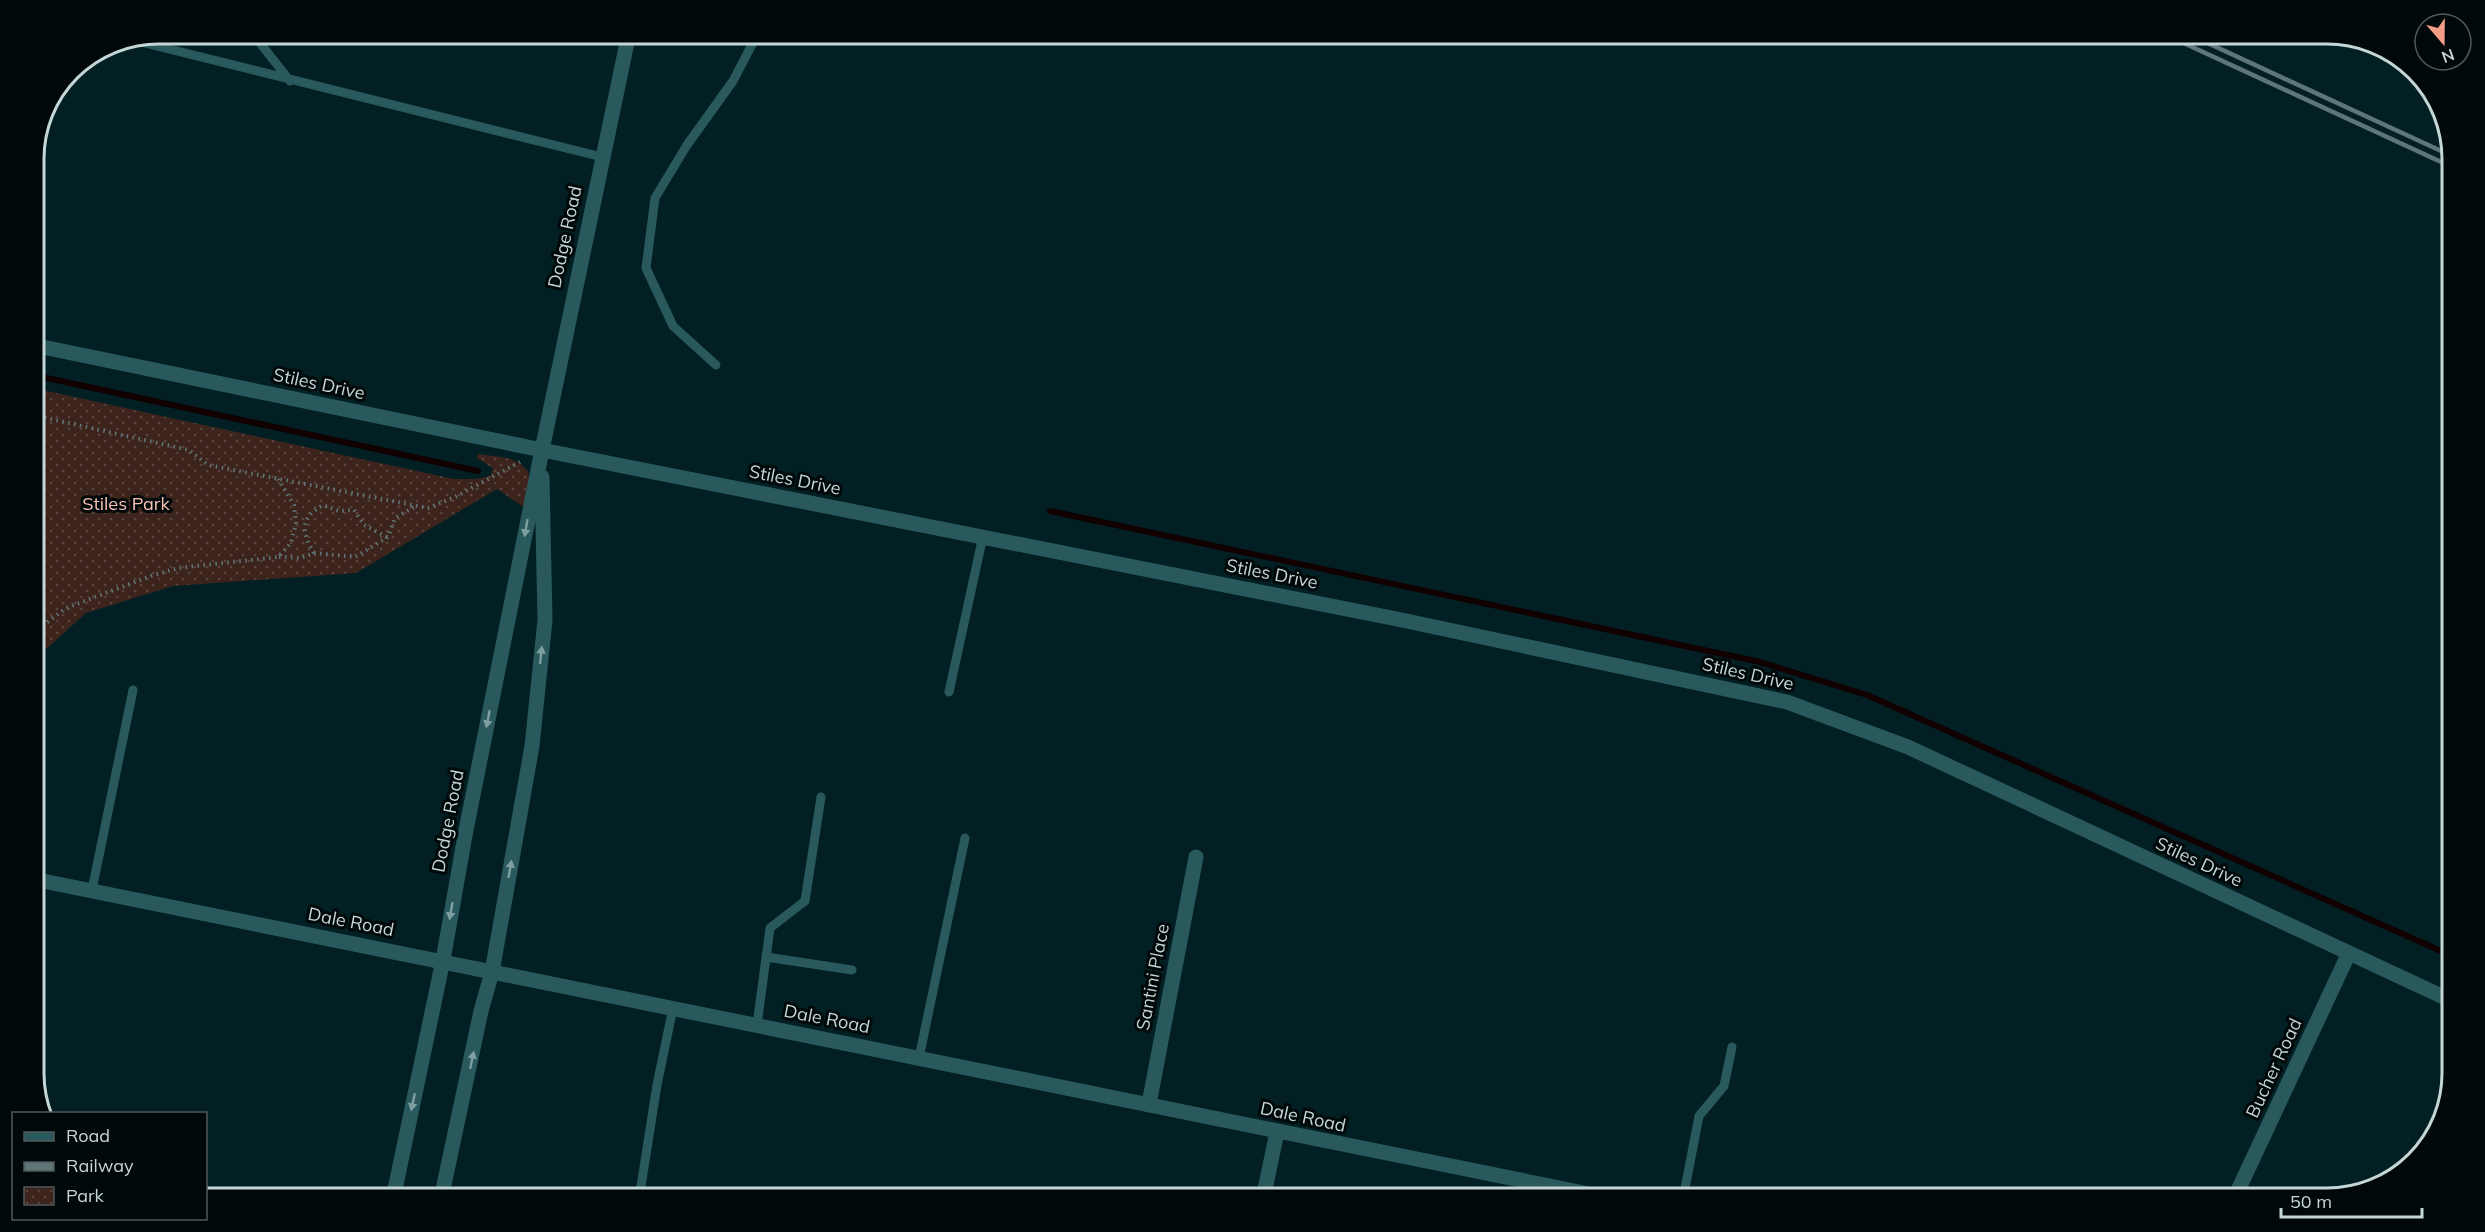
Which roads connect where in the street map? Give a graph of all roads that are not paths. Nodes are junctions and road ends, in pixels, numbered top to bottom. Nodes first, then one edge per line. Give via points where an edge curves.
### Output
1 (148, 44) edge
2 (261, 44) edge
3 (627, 44) edge
4 (752, 44) edge
5 (290, 81) junction
6 (602, 157) junction
7 (44, 347) edge
8 (716, 365) dead end
9 (542, 450) junction
10 (983, 536) junction
11 (133, 690) dead end
12 (949, 692) dead end
13 (821, 797) dead end
14 (965, 838) dead end
15 (1196, 857) dead end
16 (44, 881) edge
17 (92, 890) junction
18 (2349, 953) junction
19 (766, 957) junction
20 (442, 960) junction
21 (852, 970) dead end
22 (492, 972) junction
23 (2442, 996) edge
24 (673, 1008) junction
25 (757, 1025) junction
26 (1732, 1047) dead end
27 (919, 1058) junction
28 (1149, 1104) junction
29 (1277, 1132) junction
30 (395, 1188) edge
31 (443, 1188) edge
32 (641, 1188) edge
33 (1265, 1188) edge
34 (1559, 1188) edge
35 (1685, 1188) edge
36 (2239, 1188) edge

1 - 5 lane
2 - 5 lane
3 - 6 street, Dodge Road
4 - 8 lane via 733,81 655,198 646,268 673,326
5 - 6 lane
6 - 9 street, Dodge Road
7 - 9 street, Stiles Drive
9 - 10 street, Stiles Drive
9 -> 20 street, Dodge Road
22 -> 9 street, Dodge Road via 532,746 545,620
10 - 12 lane
10 - 18 street, Stiles Drive via 1786,702 1908,747
11 - 17 lane
13 - 19 lane via 805,901 770,928
14 - 27 lane
15 - 28 street, Santini Place
16 - 17 street, Dale Road
17 - 20 street, Dale Road
18 - 23 street, Stiles Drive
18 - 36 street, Bucher Road
19 - 21 lane
19 - 25 lane
20 - 22 street, Dale Road
20 -> 30 street, Dodge Road
22 - 24 street, Dale Road
31 -> 22 street, Dodge Road
24 - 25 street, Dale Road
24 - 32 lane
25 - 27 street, Dale Road
26 - 35 lane via 1724,1086 1699,1116
27 - 28 street, Dale Road
28 - 29 street, Dale Road
29 - 33 street
29 - 34 street, Dale Road

